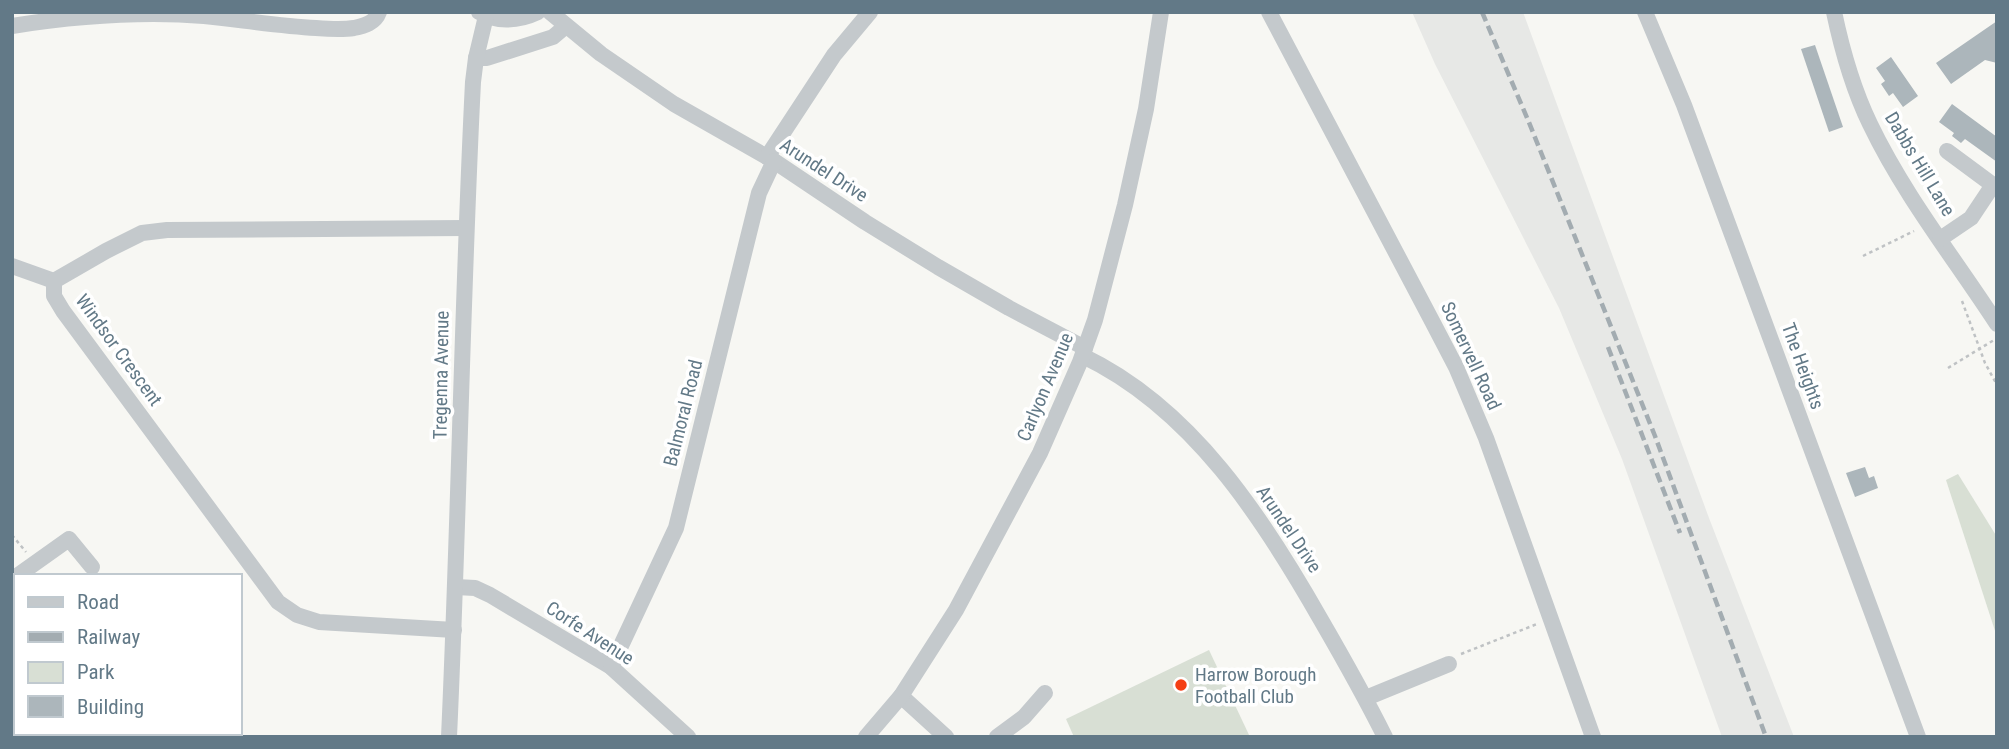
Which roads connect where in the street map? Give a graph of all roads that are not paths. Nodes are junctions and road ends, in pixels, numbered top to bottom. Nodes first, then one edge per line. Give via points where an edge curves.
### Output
1 (379, 12) edge
2 (537, 12) edge
3 (550, 12) edge
4 (870, 12) edge
5 (1161, 12) edge
6 (1269, 12) edge
7 (1645, 12) edge
8 (1834, 12) edge
9 (483, 14) edge
10 (12, 26) edge
11 (566, 26) junction
12 (476, 58) junction
13 (1947, 151) dead end
14 (771, 159) junction
15 (1995, 187) edge
16 (465, 228) junction
17 (1940, 239) junction
18 (12, 266) edge
19 (54, 281) junction
20 (1997, 324) edge
21 (1084, 352) junction
22 (92, 567) dead end
23 (19, 574) edge
24 (456, 587) junction
25 (454, 630) junction
26 (1449, 664) road end
27 (611, 667) junction
28 (1045, 693) dead end
29 (901, 696) junction
30 (1366, 698) junction
31 (449, 737) edge
32 (688, 737) edge
33 (866, 737) edge
34 (946, 737) edge
35 (998, 737) edge
36 (1385, 737) edge
37 (1593, 737) edge
38 (1917, 737) edge

1 - 10 street via 377,19 354,28 283,27 165,14 64,18
2 - 9 street via 517,19
3 - 11 street, Arundel Drive
4 - 14 street, Balmoral Road via 820,75
5 - 21 street, Carlyon Avenue via 1128,192
6 - 37 street, Somervell Road via 1456,368 1486,438
7 - 38 street, The Heights via 1684,105
8 - 17 street, Dabbs Hill Lane via 1870,123
9 - 12 street, Tregenna Avenue
11 - 12 street via 554,37
11 - 14 street, Arundel Drive via 647,87
12 - 16 street, Tregenna Avenue
13 - 15 street
14 - 21 street, Arundel Drive via 865,222
14 - 27 street, Balmoral Road via 676,528
15 - 17 street via 1971,218
16 - 19 street, Windsor Crescent via 142,233
16 - 24 street, Tregenna Avenue
17 - 20 street, Dabbs Hill Lane
18 - 19 street
19 - 25 street, Windsor Crescent via 54,296 63,311 278,602 297,615 320,622
21 - 29 street, Carlyon Avenue via 1040,453 957,610
21 - 30 street, Arundel Drive via 1138,389 1183,428 1225,474 1288,564
22 - 23 street via 69,539
24 - 25 street, Tregenna Avenue
24 - 27 street, Corfe Avenue via 490,595
25 - 31 street, Tregenna Avenue
26 - 30 street
27 - 32 street, Corfe Avenue
28 - 35 street
29 - 33 street, Carlyon Avenue
29 - 34 street
30 - 36 street, Arundel Drive

